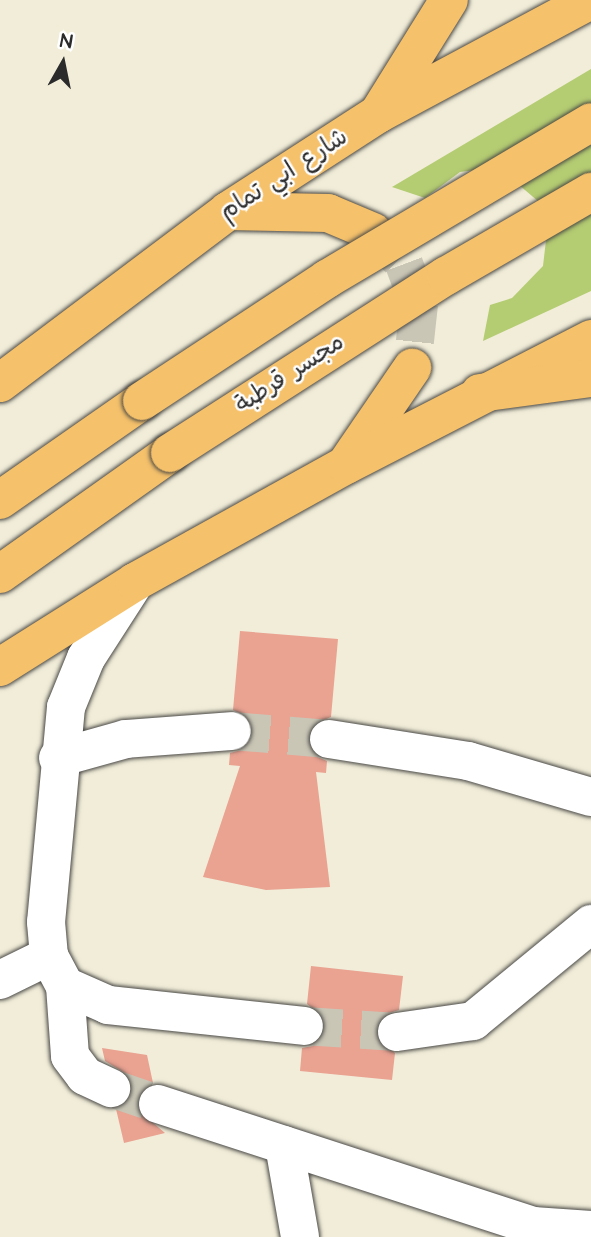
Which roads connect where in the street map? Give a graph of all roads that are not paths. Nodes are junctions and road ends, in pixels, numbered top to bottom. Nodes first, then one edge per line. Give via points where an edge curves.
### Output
1 (449, 0) edge
2 (591, 0) edge
3 (378, 114) junction
4 (591, 122) edge
5 (591, 192) edge
6 (228, 211) junction
7 (373, 232) tunnel mouth
8 (591, 340) edge
9 (412, 368) tunnel mouth
10 (591, 378) edge
11 (0, 383) edge
12 (480, 393) junction
13 (346, 465) junction
14 (0, 500) edge
15 (0, 575) edge
16 (135, 582) junction
17 (2, 668) edge
18 (232, 731) tunnel mouth
19 (329, 740) tunnel mouth
20 (58, 758) junction
21 (591, 797) edge
22 (591, 924) edge
23 (57, 971) junction
24 (0, 980) edge
25 (304, 1026) tunnel mouth
26 (397, 1032) tunnel mouth
27 (111, 1088) tunnel mouth
28 (158, 1104) tunnel mouth
29 (284, 1145) junction
30 (591, 1230) edge
31 (300, 1237) edge

1 - 3 main road
2 - 3 main road, شارع ابي تمام
3 - 6 main road, شارع ابي تمام
4 - 14 main road, bridge via 327,279
5 - 15 main road, مجسر قرطبة, bridge via 446,276 170,453
6 - 7 main road via 328,213
6 - 11 main road, شارع ابي تمام
8 - 12 main road
9 - 13 main road
10 - 12 main road
12 - 13 main road
13 - 16 main road
16 - 17 main road
16 - 20 lane via 75,682
18 - 20 lane via 126,738
19 - 21 lane via 468,761
20 - 23 lane
22 - 26 lane via 484,1015 448,1030
23 - 24 lane
23 - 25 lane via 108,1005
23 - 27 lane via 69,1056 85,1076
28 - 29 lane
29 - 30 lane via 533,1227
29 - 31 lane

